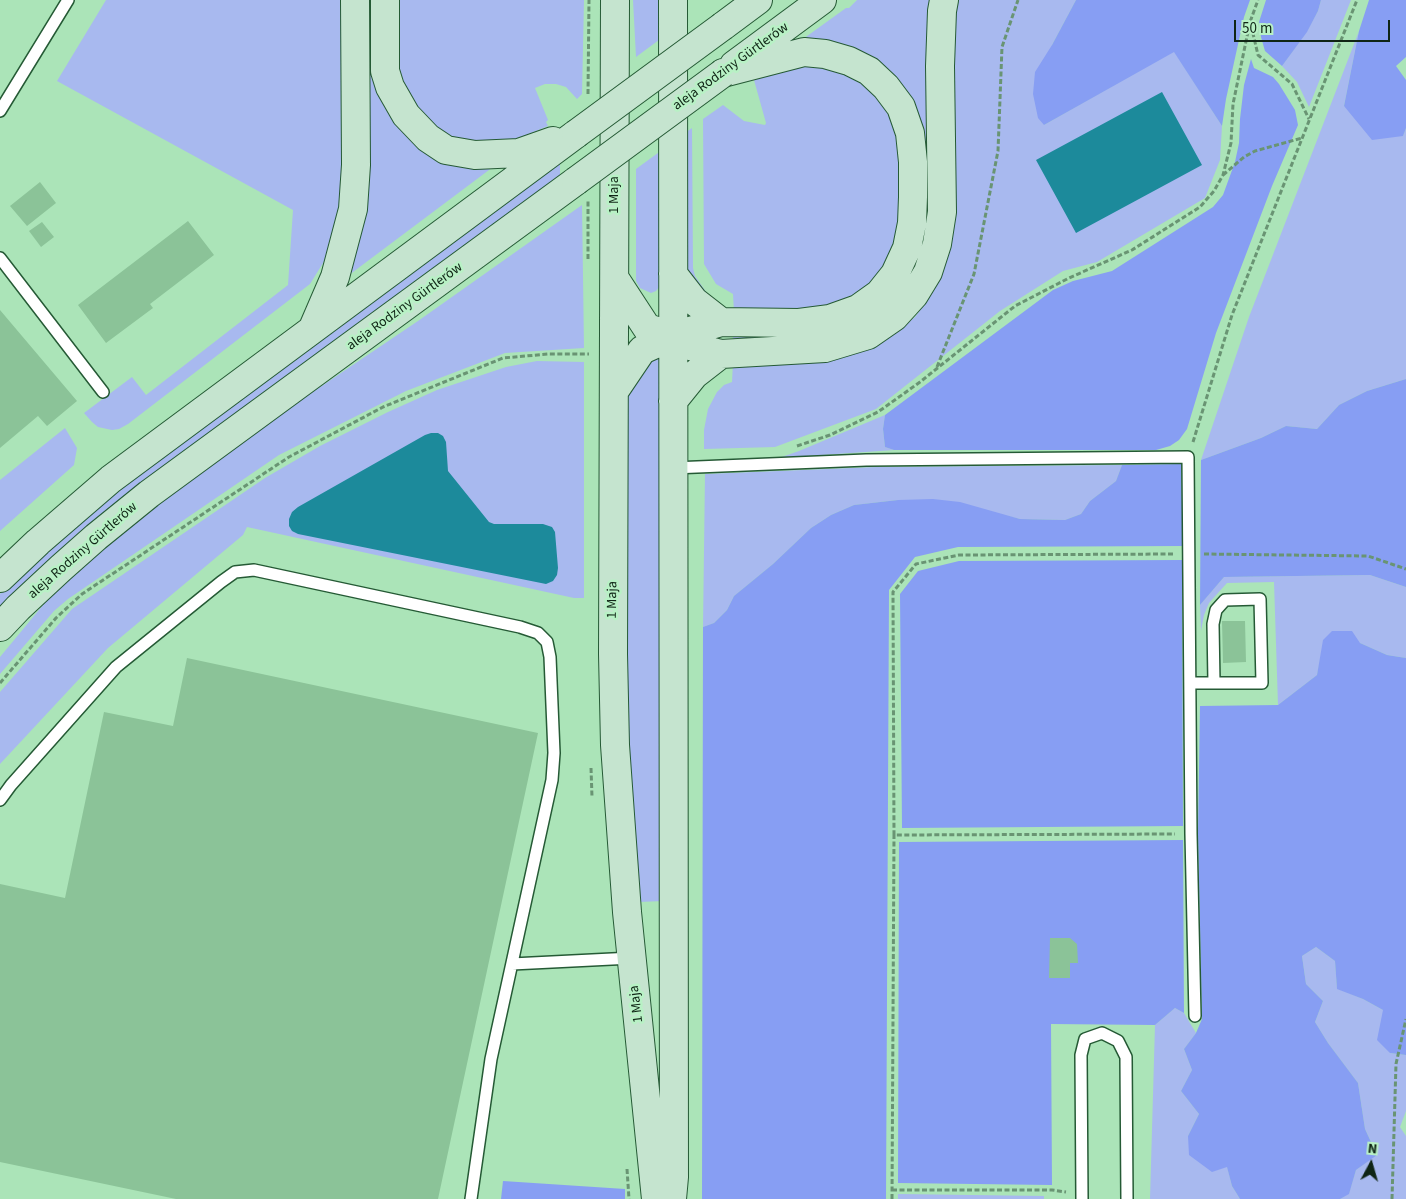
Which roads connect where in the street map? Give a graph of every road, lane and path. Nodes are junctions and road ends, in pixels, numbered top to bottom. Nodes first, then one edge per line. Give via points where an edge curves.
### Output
1 (68, 0) edge
2 (355, 0) edge
3 (385, 0) edge
4 (615, 0) edge
5 (673, 0) edge
6 (758, 0) edge
7 (822, 0) edge
8 (944, 0) edge
9 (1018, 0) edge
10 (1258, 0) edge
11 (1357, 0) edge
12 (1250, 22) junction
13 (723, 73) junction
14 (0, 111) edge
15 (1310, 120) junction
16 (576, 134) junction
17 (1302, 138) junction
18 (1223, 175) junction
19 (0, 258) edge
20 (673, 274) junction
21 (615, 279) junction
22 (721, 322) junction
23 (313, 330) junction
24 (673, 336) junction
25 (589, 354) dead end
26 (721, 354) junction
27 (936, 368) junction
28 (615, 390) junction
29 (103, 392) dead end
30 (673, 401) junction
31 (794, 447) dead end
32 (1188, 457) junction
33 (673, 468) junction
34 (1189, 554) junction
35 (1406, 569) edge
36 (0, 578) edge
37 (0, 627) edge
38 (0, 683) edge
39 (1190, 683) junction
40 (1214, 683) junction
41 (0, 800) edge
42 (1191, 834) junction
43 (894, 835) junction
44 (632, 958) junction
45 (512, 964) junction
46 (1195, 1016) dead end
47 (1406, 1019) edge
48 (892, 1190) junction
49 (1052, 1190) dead end
50 (1084, 1197) edge
51 (471, 1199) edge
52 (656, 1199) edge
53 (672, 1199) edge
54 (892, 1199) edge
55 (1127, 1199) edge
56 (1392, 1199) edge

1 - 14 lane
2 - 23 main road via 356,164 352,209 335,277
3 - 16 main road via 386,70 390,88 406,115 428,138 446,150 476,156 518,153
4 - 21 main road, 1 Maja
5 - 20 main road
6 - 16 main road, bridge
7 - 13 main road, aleja Rodziny Gürtlerów
8 - 26 main road via 940,66 942,212 928,272 894,317 868,335 825,348
9 - 27 path via 1002,47 998,151 974,274
10 - 12 path
11 - 15 path
12 - 15 path via 1258,55 1292,84
12 - 18 path
13 - 22 main road via 804,52 848,60 869,71 901,107 910,133 914,162 912,223 907,248 895,274 879,294 858,309 830,319 799,323
13 - 37 main road, aleja Rodziny Gürtlerów, bridge via 149,494 82,550
15 - 17 path
16 - 23 main road
17 - 18 path via 1255,151
17 - 32 path via 1232,315
18 - 27 path via 1214,192 1200,207 1132,250 1015,306
19 - 29 lane
20 - 22 main road via 694,301
20 - 24 main road
21 - 24 main road via 647,328
21 - 28 main road, 1 Maja
22 - 24 main road
23 - 36 main road via 111,479
24 - 26 main road via 690,346
24 - 28 main road via 642,350
24 - 30 main road
25 - 38 path via 504,358 383,407 289,457 82,594 56,618
26 - 30 main road via 694,375
27 - 31 path via 878,412
28 - 44 main road, 1 Maja via 615,745
30 - 33 main road
32 - 33 lane via 866,460
32 - 34 lane
33 - 53 main road
34 - 35 path via 1368,556
34 - 39 lane
34 - 43 path via 959,555 916,564 892,592
39 - 40 lane
39 - 42 lane
40 - 40 lane via 1262,682 1260,599 1224,600 1216,610 1213,624
41 - 45 lane via 116,667 235,572 254,570 529,630 547,642 554,753 552,780
42 - 43 path
42 - 46 lane
43 - 48 path
44 - 45 lane
44 - 52 main road, 1 Maja
45 - 51 lane via 491,1059
47 - 56 path via 1396,1064
48 - 49 path
48 - 54 path
50 - 55 lane via 1080,1054 1085,1039 1102,1033 1118,1041 1126,1056

